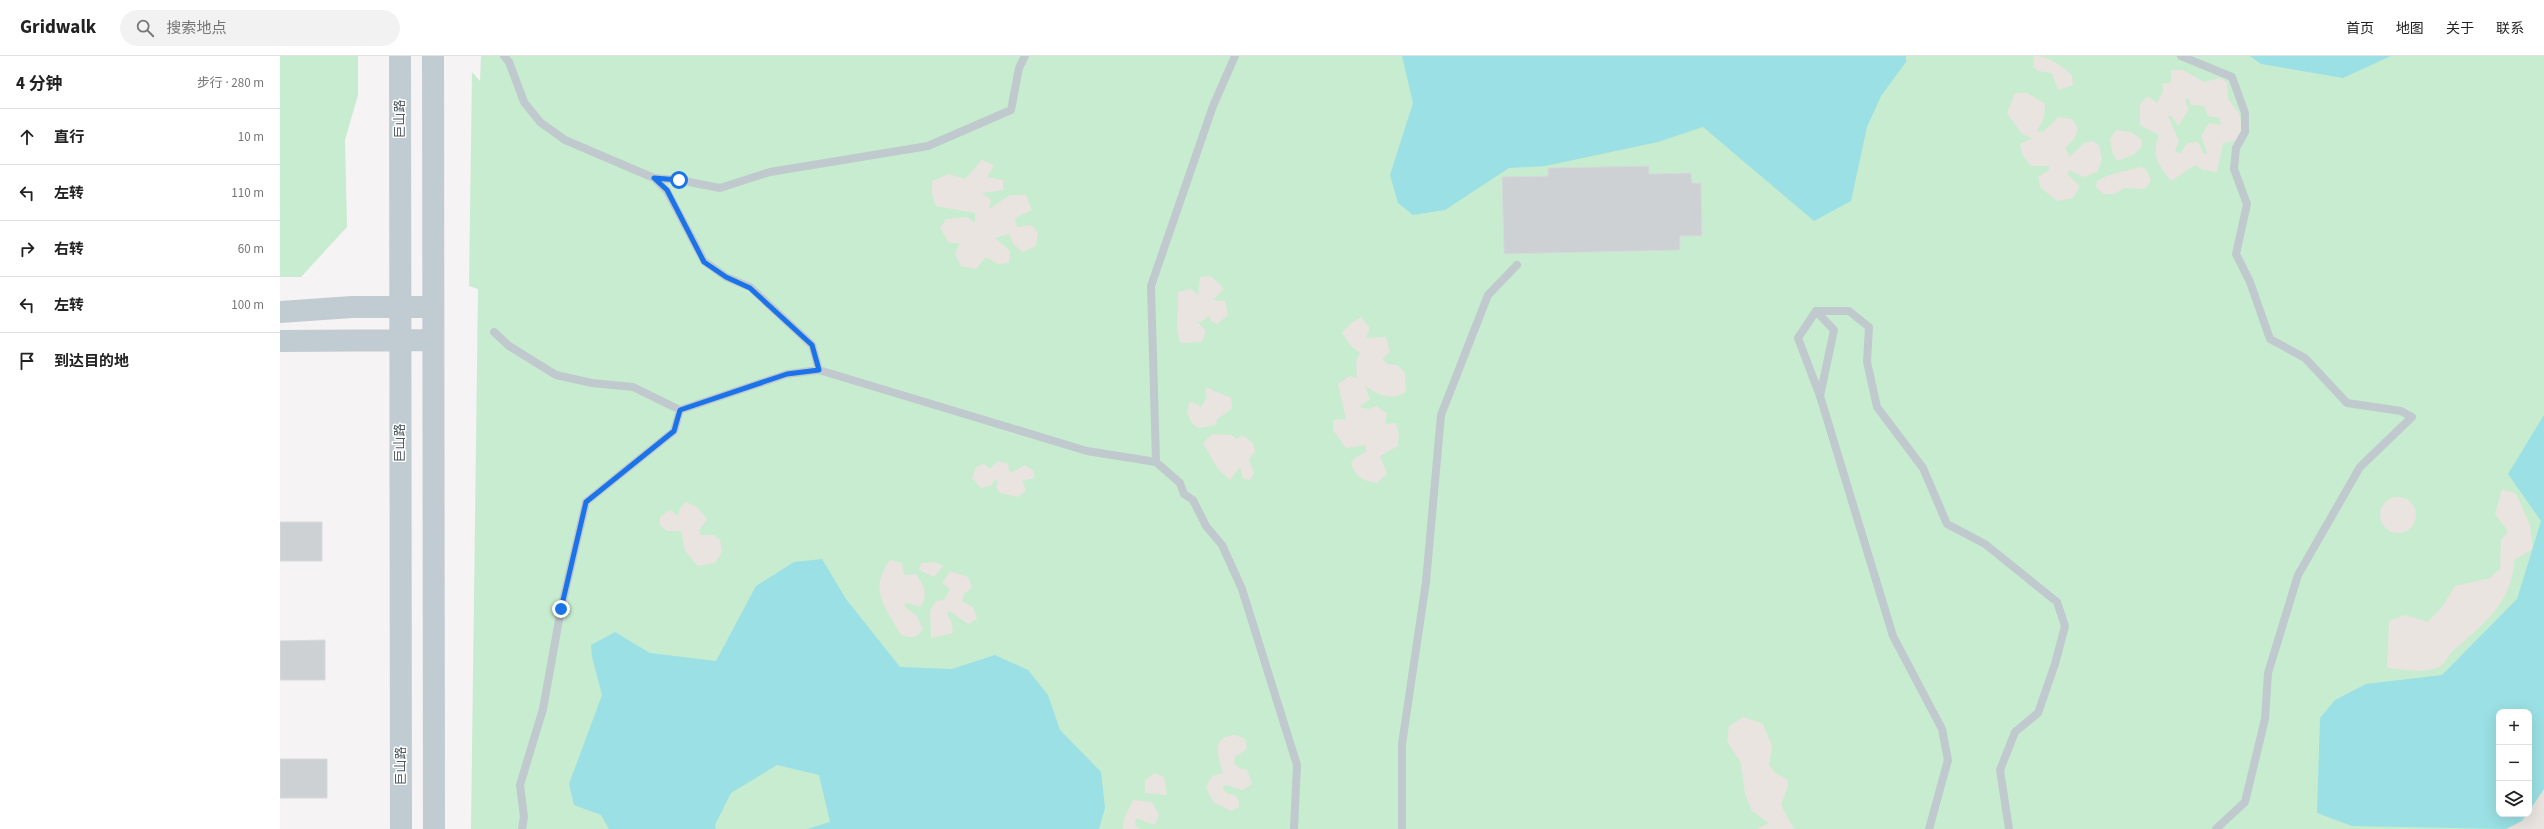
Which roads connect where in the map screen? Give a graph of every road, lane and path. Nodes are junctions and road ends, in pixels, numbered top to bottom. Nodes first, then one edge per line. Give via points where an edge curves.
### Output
1 (400, 56) edge
2 (433, 56) edge
3 (504, 56) edge
4 (1025, 56) edge
5 (1235, 56) edge
6 (2181, 56) edge
7 (654, 178) junction
8 (1517, 265) dead end
9 (400, 307) junction
10 (433, 307) junction
11 (1816, 311) junction
12 (280, 312) edge
13 (494, 332) dead end
14 (400, 340) junction
15 (433, 340) junction
16 (280, 341) edge
17 (819, 370) junction
18 (1820, 396) junction
19 (680, 410) junction
20 (1156, 462) junction
21 (401, 829) edge
22 (434, 829) edge
23 (522, 829) edge
24 (1294, 829) edge
25 (1402, 829) edge
26 (1929, 829) edge
27 (2009, 829) edge
28 (2216, 829) edge

1 - 9 main road, 巨山路
2 - 10 main road
3 - 7 lane via 509,62 524,102 540,122 565,140
4 - 7 lane via 1011,110 928,146 770,172 720,188
5 - 20 lane via 1213,106 1151,286
6 - 28 lane via 2232,77 2240,95 2245,113 2245,132 2236,148 2234,169 2247,204 2236,254 2250,282 2270,339 2306,358 2347,403 2401,411 2412,417 2360,467 2298,575 2268,673 2265,719 2245,802
7 - 17 lane via 667,190 704,262 726,277 750,288 812,345
8 - 25 lane via 1488,295 1441,414 1426,582 1402,744
9 - 10 main road
9 - 12 main road
9 - 14 main road, 巨山路
10 - 15 main road
11 - 18 lane via 1834,330
11 - 18 lane via 1798,338
11 - 27 lane via 1849,311 1869,327 1867,362 1876,407 1923,468 1947,524 1985,544 2057,602 2065,626 2055,664 2038,713 2015,732 2000,770
13 - 19 lane via 509,346 556,374 592,383 633,387
14 - 15 main road
14 - 16 main road
14 - 21 main road, 巨山路
15 - 22 main road
17 - 19 lane via 787,374
17 - 20 lane via 1087,451
18 - 26 lane via 1892,636 1942,729 1948,760
19 - 23 lane via 674,431 586,502 561,609 543,709 520,785 524,817
20 - 24 lane via 1180,484 1184,494 1193,500 1206,526 1222,545 1242,589 1297,765

